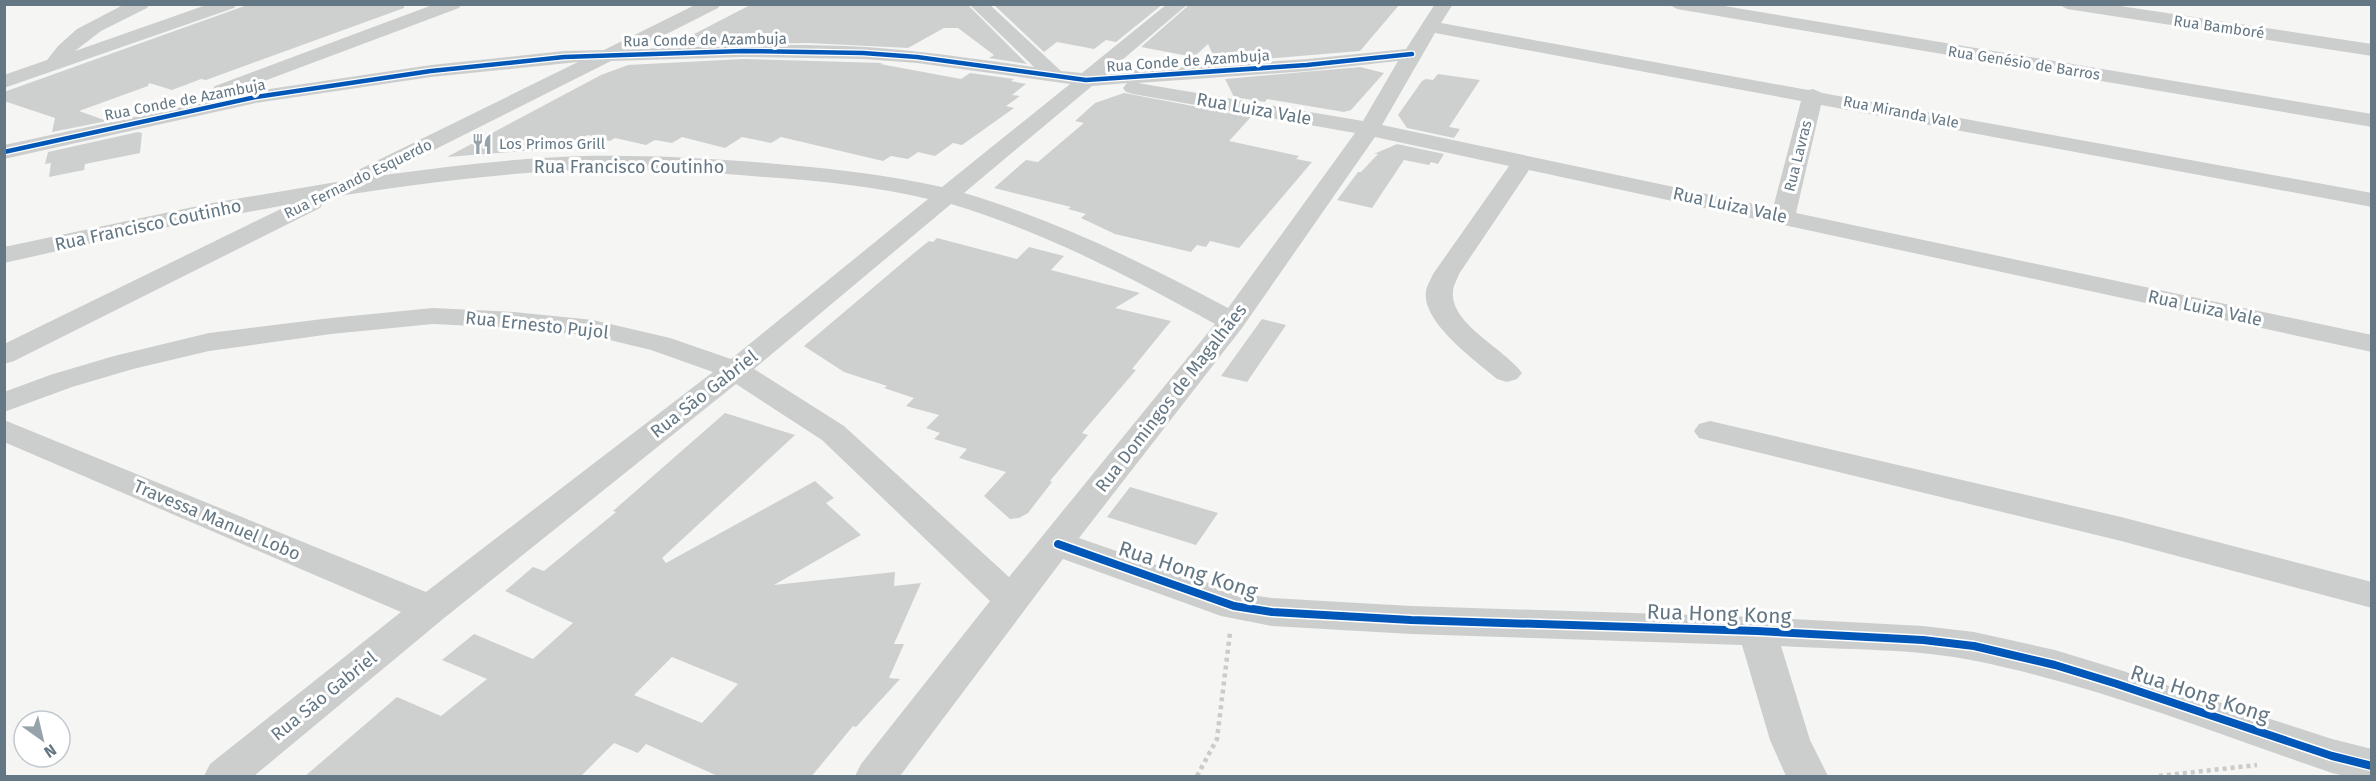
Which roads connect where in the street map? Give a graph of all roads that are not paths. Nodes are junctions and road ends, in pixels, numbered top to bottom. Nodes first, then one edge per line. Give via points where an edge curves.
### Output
1 (141, 4) edge
2 (228, 4) edge
3 (453, 4) edge
4 (712, 4) edge
5 (978, 4) edge
6 (1179, 4) edge
7 (1444, 4) edge
8 (1677, 4) edge
9 (2067, 4) edge
10 (1430, 27) junction
11 (2372, 50) edge
12 (610, 54) junction
13 (1412, 54) junction
14 (518, 61) junction
15 (54, 64) junction
16 (1054, 75) junction
17 (1086, 80) junction
18 (4, 82) edge
19 (546, 86) junction
20 (1813, 95) junction
21 (151, 118) junction
22 (2372, 121) edge
23 (1369, 129) junction
24 (4, 152) edge
25 (1524, 161) junction
26 (343, 187) junction
27 (947, 196) junction
28 (2372, 200) edge
29 (1784, 217) junction
30 (4, 255) edge
31 (1233, 322) junction
32 (2372, 344) edge
33 (4, 355) edge
34 (735, 370) junction
35 (1507, 373) dead end
36 (9, 399) edge
37 (4, 430) edge
38 (1710, 431) dead end
39 (1058, 544) junction
40 (2372, 595) edge
41 (1011, 600) junction
42 (430, 609) junction
43 (1757, 631) junction
44 (2372, 766) edge
45 (225, 777) edge
46 (876, 777) edge
47 (1807, 777) edge

1 - 15 street via 80,35 66,46
2 - 15 street
3 - 21 street
4 - 12 street, Rua Fernando Esquerdo
5 - 16 street
6 - 17 street, Rua São Gabriel
7 - 10 street, Rua Domingos de Magalhães
8 - 22 street, Rua Genésio de Barros
9 - 11 street, Rua Bamboré
10 - 13 street, Rua Domingos de Magalhães
10 - 20 street, Rua Miranda Vale
12 - 14 street, Rua Conde de Azambuja
12 - 16 street, Rua Conde de Azambuja via 863,53
12 - 19 street, Rua Fernando Esquerdo
13 - 17 street, Rua Conde de Azambuja
13 - 23 street, Rua Domingos de Magalhães
14 - 19 street via 542,73
14 - 21 street, Rua Conde de Azambuja via 341,84
15 - 18 street
16 - 17 street, Rua Conde de Azambuja
17 - 23 street, Rua Luiza Vale
17 - 27 street, Rua São Gabriel
19 - 26 street, Rua Fernando Esquerdo
20 - 28 street, Rua Miranda Vale
20 - 29 street, Rua Lavras
21 - 24 street, Rua Conde de Azambuja
23 - 25 street, Rua Luiza Vale
23 - 31 street, Rua Domingos de Magalhães
25 - 29 street, Rua Luiza Vale
25 - 35 street via 1446,274 1439,293 1442,309 1454,325
26 - 27 street, Rua Francisco Coutinho via 435,174 566,164 702,166 828,175
26 - 30 street, Rua Francisco Coutinho via 152,222
26 - 33 street, Rua Fernando Esquerdo
27 - 31 street, Rua Francisco Coutinho via 1068,238 1124,263
27 - 34 street, Rua São Gabriel
29 - 32 street, Rua Luiza Vale
31 - 39 street, Rua Domingos de Magalhães
34 - 36 street, Rua Ernesto Pujol via 660,344 592,328 433,316 209,342 124,362
34 - 41 street, Rua Ernesto Pujol via 833,433
34 - 42 street, Rua São Gabriel
37 - 42 street, Travessa Manuel Lobo
38 - 40 street via 2133,532
39 - 41 street, Rua Domingos de Magalhães
39 - 43 street, Rua Hong Kong via 1234,606 1323,617
41 - 46 street, Rua Domingos de Magalhães
42 - 45 street, Rua São Gabriel
43 - 44 street, Rua Hong Kong via 1974,645 2055,665
43 - 47 street via 1790,741

